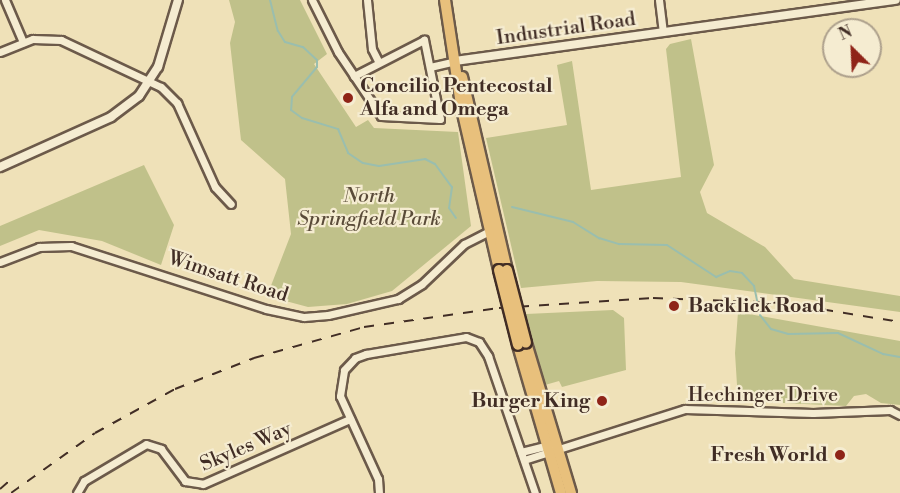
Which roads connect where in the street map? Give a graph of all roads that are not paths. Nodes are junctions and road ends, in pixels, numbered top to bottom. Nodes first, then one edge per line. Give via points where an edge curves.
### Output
1 (5, 0) edge
2 (178, 0) edge
3 (312, 0) edge
4 (368, 0) edge
5 (445, 0) edge
6 (659, 0) edge
7 (896, 0) edge
8 (663, 32) junction
9 (23, 42) junction
10 (0, 52) edge
11 (378, 61) junction
12 (455, 61) junction
13 (430, 67) junction
14 (354, 76) junction
15 (151, 82) junction
16 (0, 167) edge
17 (231, 204) dead end
18 (493, 229) junction
19 (0, 262) edge
20 (522, 344) junction
21 (900, 415) edge
22 (350, 419) junction
23 (557, 447) junction
24 (546, 449) junction
25 (522, 456) junction
26 (77, 493) edge
27 (379, 493) edge
28 (535, 493) edge
29 (561, 493) edge
30 (571, 493) edge

1 - 9 street
2 - 15 street
3 - 14 street
4 - 11 street via 372,50
5 - 12 main road
6 - 8 street
7 - 8 street, Industrial Road
8 - 12 street, Industrial Road
9 - 10 street
9 - 15 street via 40,38 61,40
11 - 13 street via 424,40
11 - 14 street
12 - 13 street
12 - 18 main road via 469,100
13 - 14 street via 440,119 384,118
15 - 16 street via 111,117
15 - 17 street via 177,103 215,187
18 - 19 street, Wimsatt Road via 464,244 404,296 382,304 304,317 266,309 71,246 39,247
18 - 20 main road, bridge
20 - 23 main road
20 - 24 main road
21 - 23 street, Hechinger Drive via 890,410 685,409
22 - 25 street via 339,390 344,370 355,358 471,338 479,342 488,356
22 - 26 street, Skyles Way via 203,484 185,481 161,449 146,444 84,481
22 - 27 street via 378,479
23 - 24 street
23 - 30 main road
24 - 25 street
24 - 29 main road
25 - 28 street

